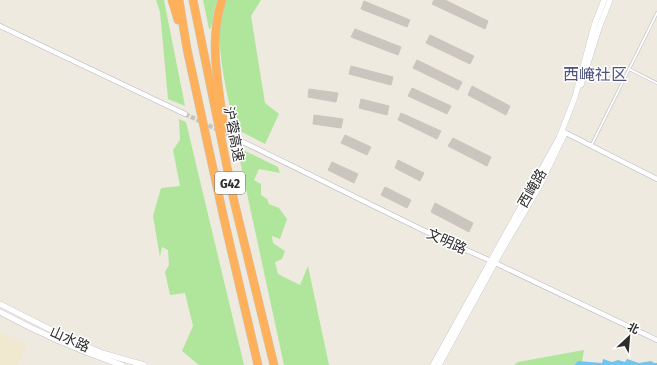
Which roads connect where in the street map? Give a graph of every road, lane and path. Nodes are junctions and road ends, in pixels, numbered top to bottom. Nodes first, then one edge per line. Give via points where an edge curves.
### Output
1 (172, 0) edge
2 (179, 0) edge
3 (193, 0) edge
4 (222, 0) edge
5 (604, 0) edge
6 (610, 0) edge
7 (657, 13) edge
8 (0, 27) edge
9 (187, 49) junction
10 (629, 69) junction
11 (657, 83) edge
12 (185, 114) tunnel mouth
13 (563, 132) junction
14 (238, 140) tunnel mouth
15 (591, 146) junction
16 (657, 179) edge
17 (234, 201) junction
18 (493, 262) junction
19 (0, 304) edge
20 (0, 312) edge
21 (657, 340) edge
22 (122, 365) edge
23 (144, 365) edge
24 (258, 365) edge
25 (274, 365) edge
26 (433, 365) edge
27 (440, 365) edge

1 - 9 highway
2 - 9 highway, 沪蓉高速 / G42
3 - 17 highway, 沪蓉高速 / G42
4 - 17 highway via 217,14 216,65
5 - 13 street, 西崦路
6 - 13 street, 西崦路 via 578,99
7 - 10 lane
8 - 12 street
9 - 24 highway, 沪蓉高速 / G42
10 - 11 lane
10 - 15 lane
13 - 15 street
13 - 18 street, 西崦路 via 562,142 540,185
14 - 18 street, 文明路
15 - 16 street
17 - 25 highway, 沪蓉高速 / G42
18 - 21 street, 文明路
18 - 26 street, 西崦路
18 - 27 street, 西崦路
19 - 23 street, 山水路 via 65,337
20 - 22 street, 山水路 via 55,340

